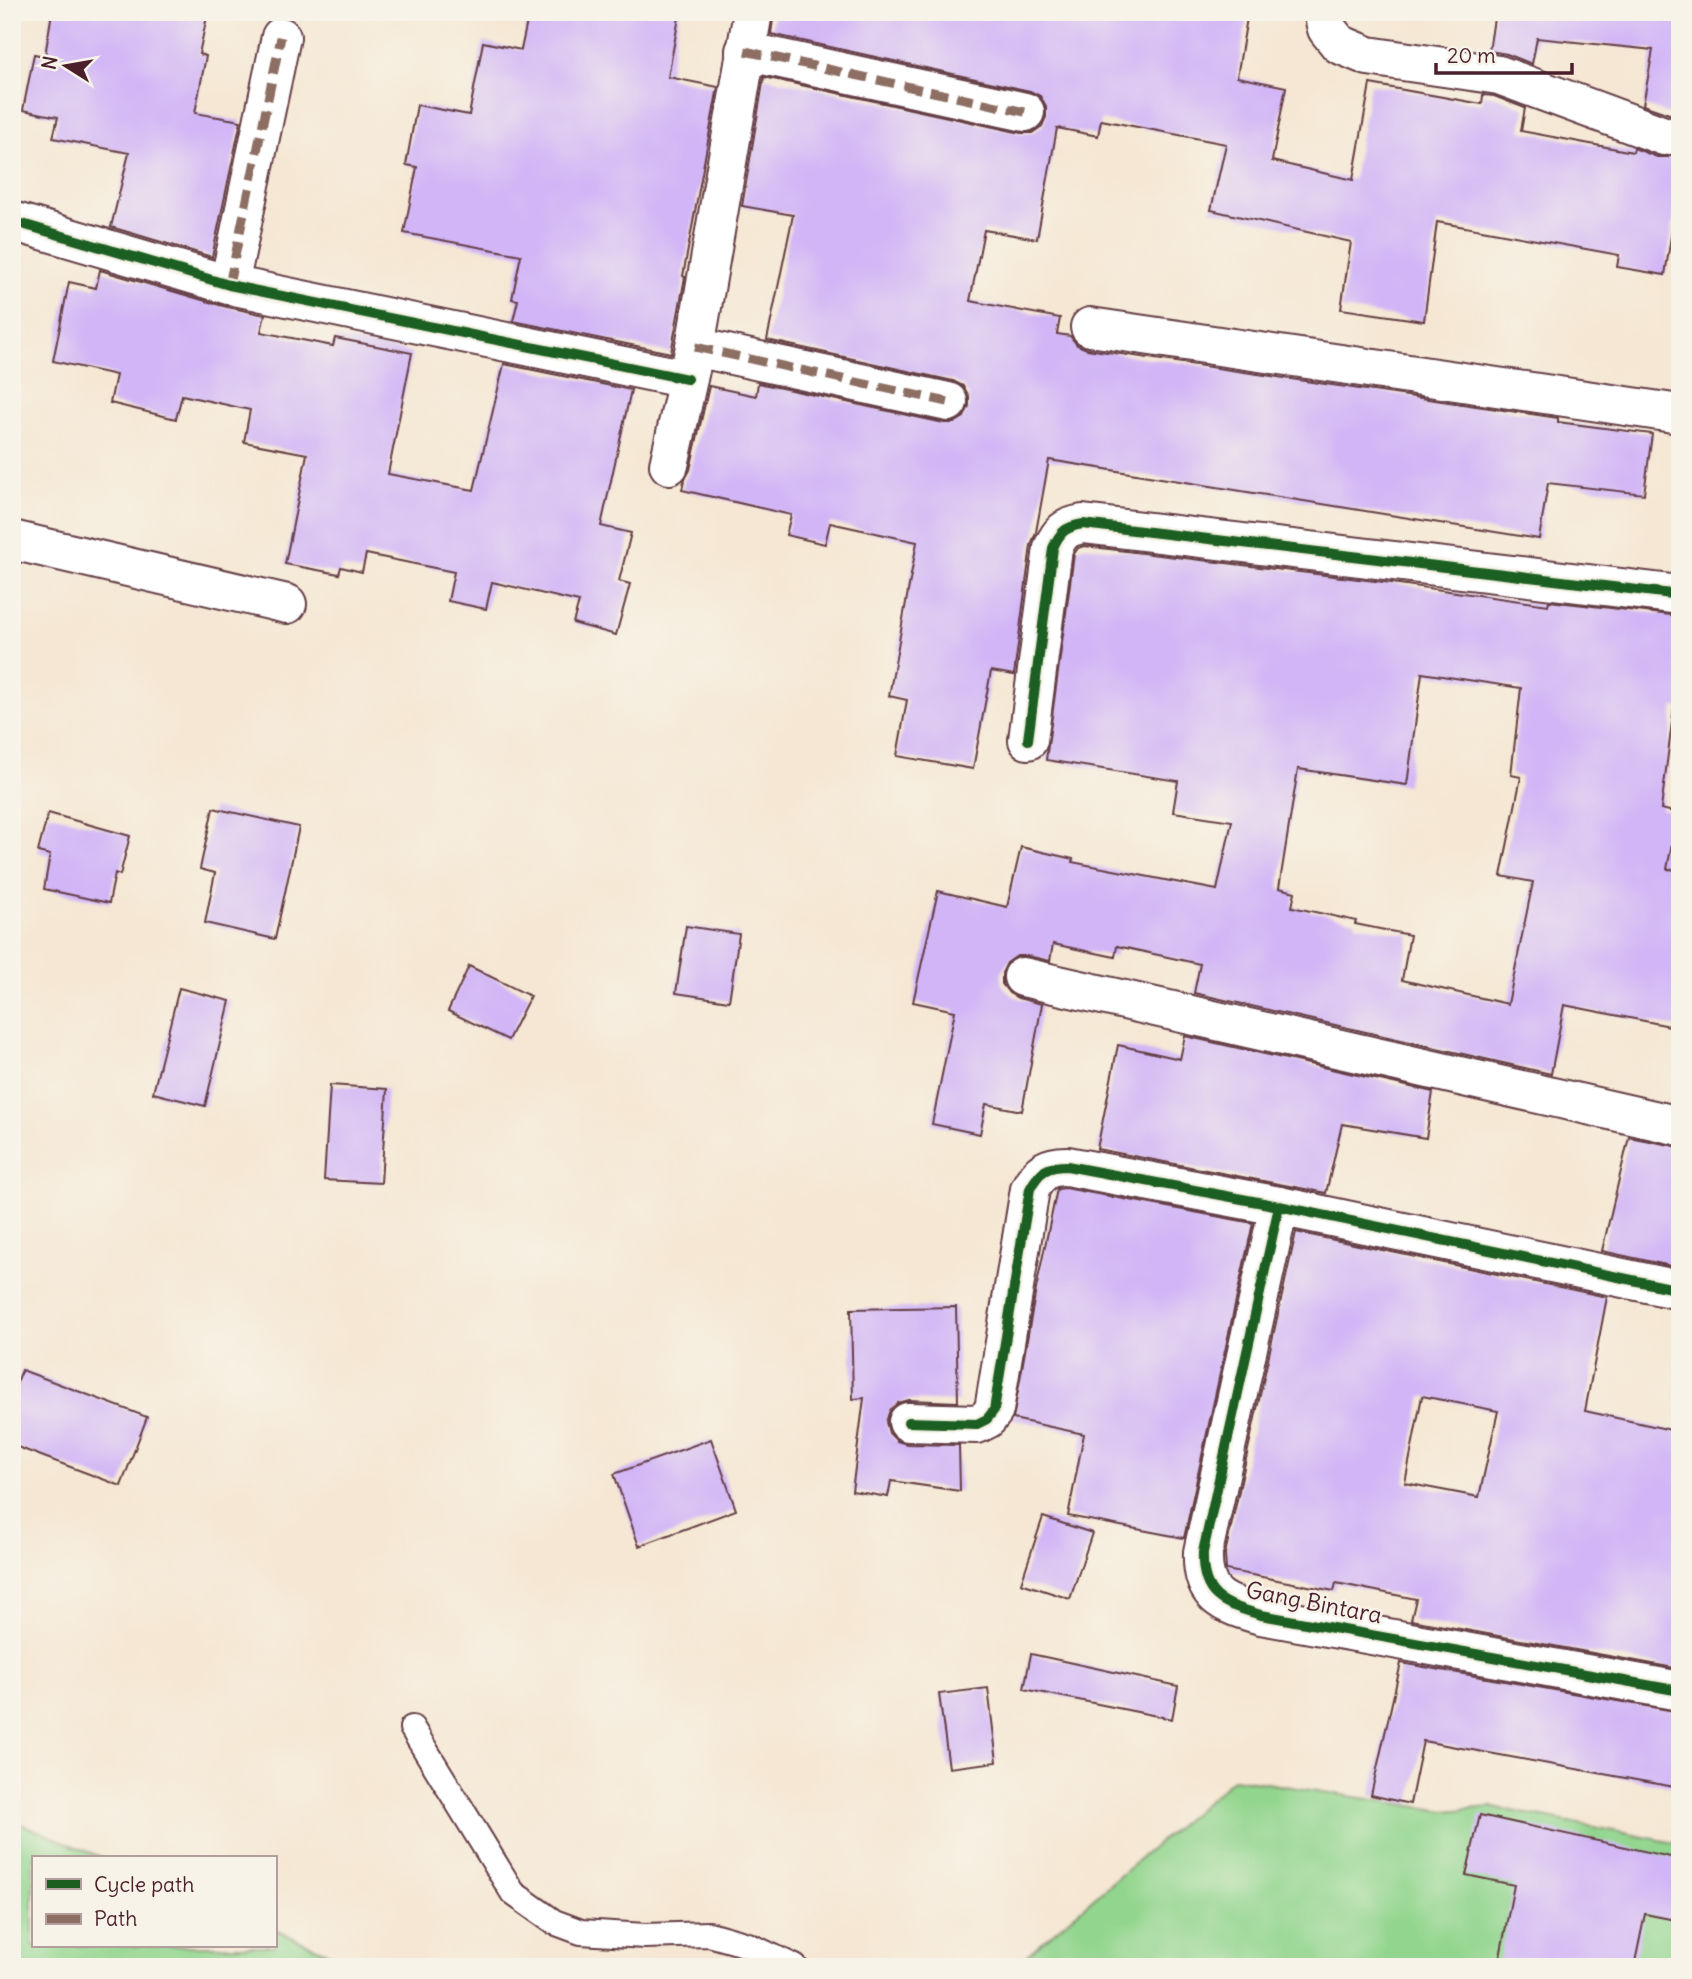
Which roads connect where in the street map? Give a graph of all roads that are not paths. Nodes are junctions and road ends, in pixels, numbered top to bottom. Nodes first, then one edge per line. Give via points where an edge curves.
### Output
1 (753, 12) edge
2 (1323, 12) edge
3 (281, 37) dead end
4 (745, 51) junction
5 (1025, 112) dead end
6 (1664, 136) dead end
7 (12, 221) edge
8 (229, 285) junction
9 (1090, 327) dead end
10 (691, 363) junction
11 (948, 402) dead end
12 (1680, 414) edge
13 (669, 465) dead end
14 (12, 540) edge
15 (1680, 595) edge
16 (287, 604) dead end
17 (1028, 740) dead end
18 (1023, 977) dead end
19 (1680, 1126) edge
20 (1279, 1206) junction
21 (1680, 1290) edge
22 (908, 1422) dead end
23 (1680, 1691) edge
24 (412, 1728) dead end
25 (795, 1967) edge

1 - 4 street
2 - 6 street via 1327,29 1339,44 1368,56 1499,75
3 - 8 street
4 - 5 street
4 - 10 street
7 - 8 street
8 - 10 street
9 - 12 street
10 - 11 street
10 - 13 street
14 - 16 street
15 - 17 street via 1070,526 1059,533 1054,548
18 - 19 street
20 - 21 street
20 - 22 street via 1067,1166 1043,1170 1030,1189 994,1410 977,1424
20 - 23 street, Gang Bintara via 1203,1552 1202,1571 1212,1593 1229,1606 1261,1615
24 - 25 lane via 513,1893 554,1922 581,1932 709,1934 748,1945

